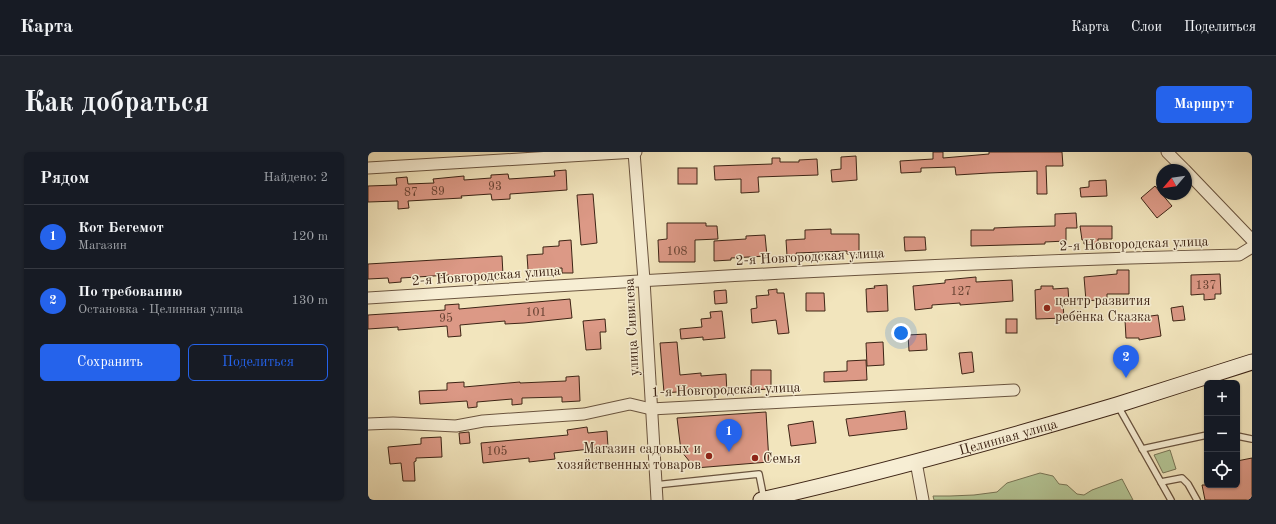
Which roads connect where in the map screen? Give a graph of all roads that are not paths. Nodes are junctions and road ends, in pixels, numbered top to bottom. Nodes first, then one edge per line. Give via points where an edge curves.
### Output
1 (634, 152) edge
2 (1167, 152) edge
3 (1178, 164) edge
4 (368, 168) edge
5 (1192, 178) edge
6 (1250, 234) edge
7 (1252, 247) edge
8 (644, 280) junction
9 (368, 298) edge
10 (1252, 362) edge
11 (1014, 390) dead end
12 (1117, 404) junction
13 (651, 409) junction
14 (368, 424) edge
15 (1204, 436) edge
16 (1240, 437) edge
17 (1252, 439) edge
18 (1142, 449) junction
19 (916, 462) junction
20 (1161, 482) junction
21 (655, 485) junction
22 (766, 499) edge
23 (657, 500) edge
24 (923, 500) edge
25 (1170, 500) edge
26 (1197, 500) edge

1 - 4 street
1 - 8 street, улица Сивилева
2 - 3 street
5 - 6 street
7 - 8 street, 2-я Новгородская улица via 1239,255 990,262
8 - 9 street, 2-я Новгородская улица
8 - 13 street, улица Сивилева
10 - 12 main road, Целинная улица
11 - 13 street, 1-я Новгородская улица
12 - 18 lane
12 - 19 main road, Целинная улица
13 - 14 street, 1-я Новгородская улица via 630,404 584,414 483,421 456,426
13 - 21 street, улица Сивилева
15 - 18 lane
16 - 17 lane
18 - 20 lane
19 - 22 main road, Целинная улица
19 - 24 street
20 - 25 lane
20 - 26 lane via 1182,478
21 - 22 lane via 760,474
21 - 23 street, улица Сивилева

